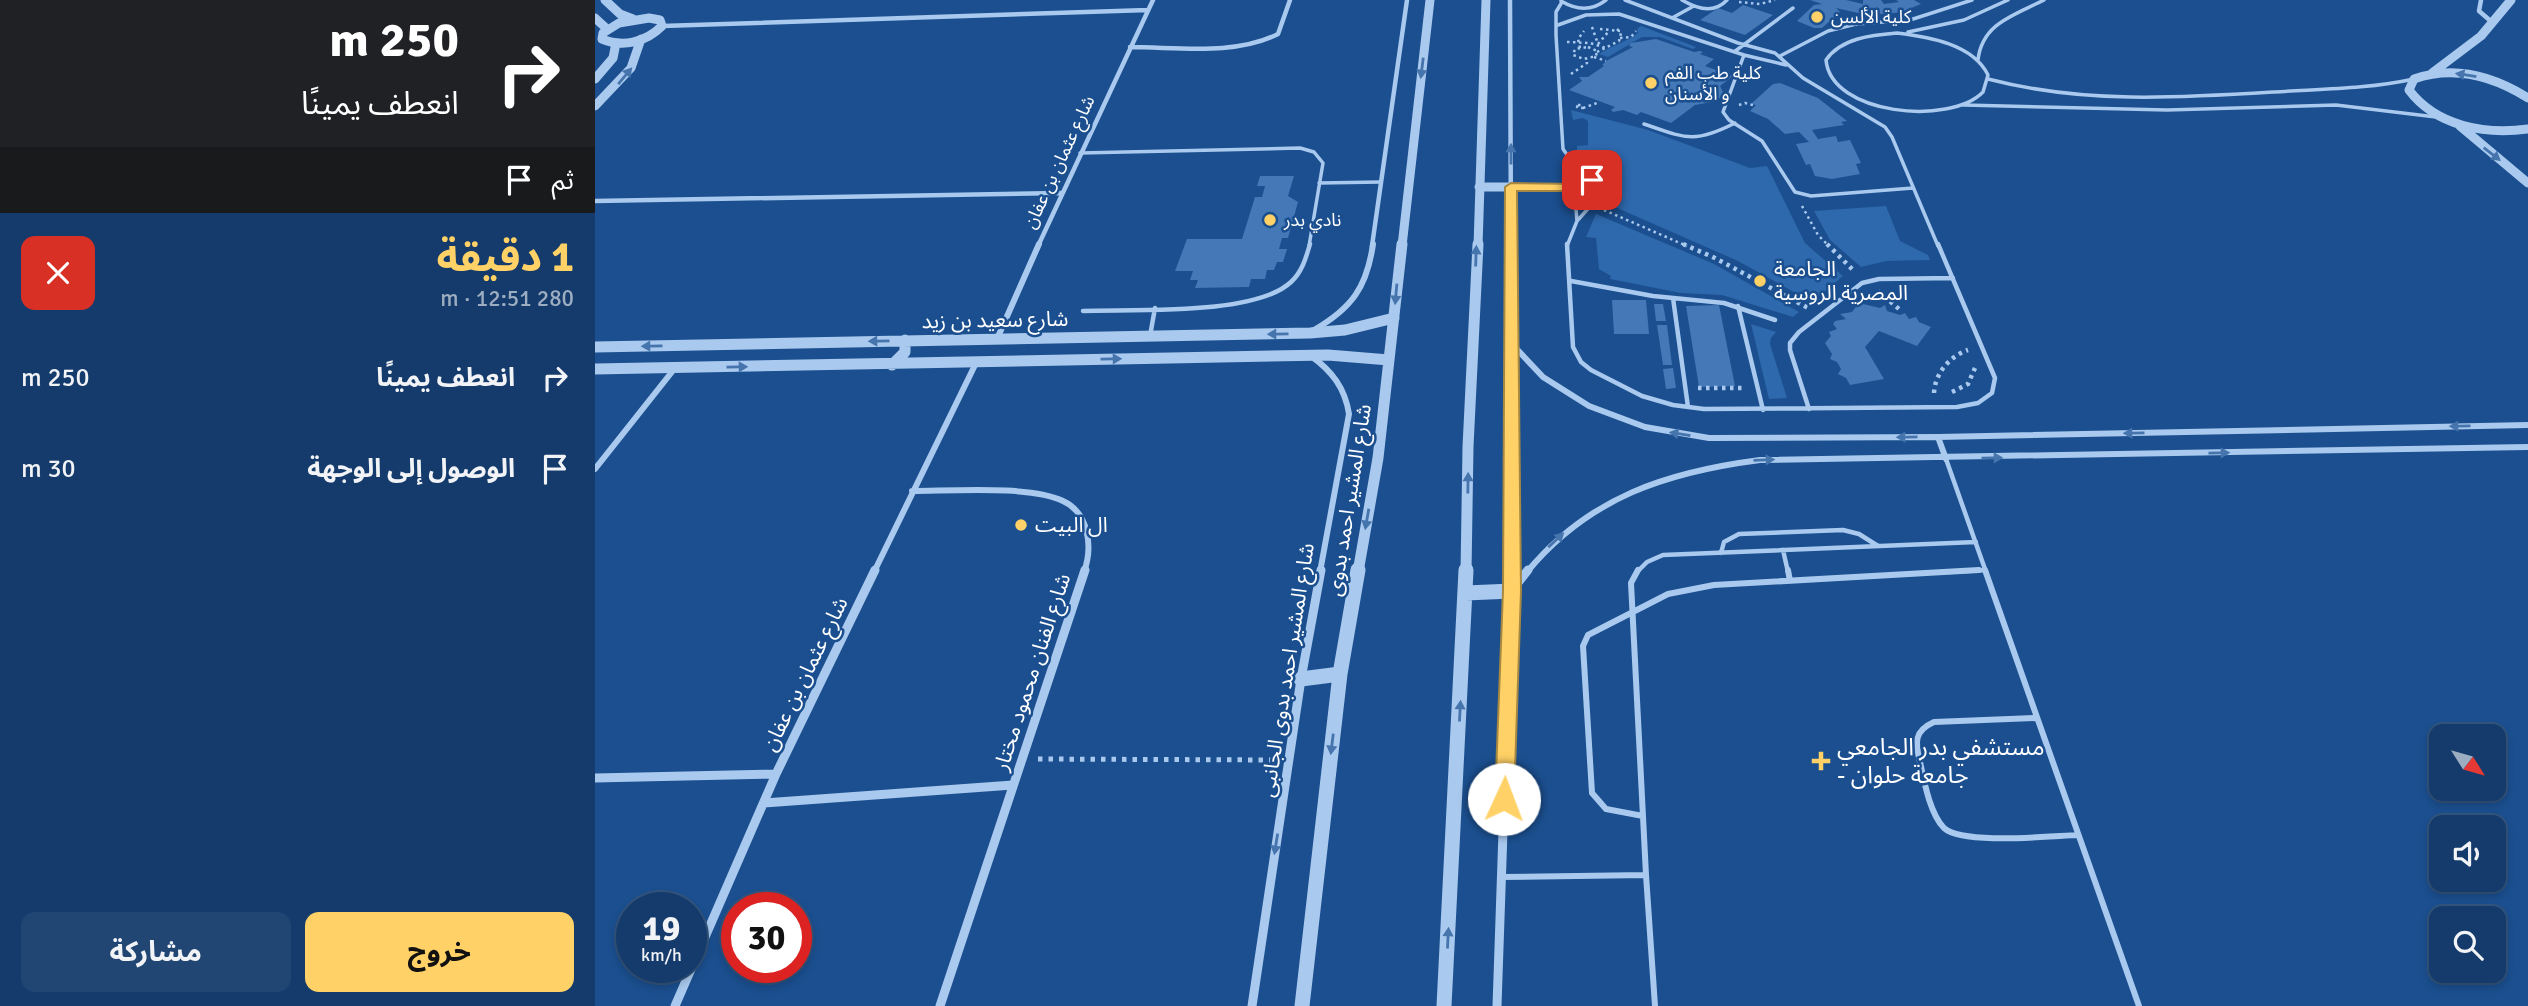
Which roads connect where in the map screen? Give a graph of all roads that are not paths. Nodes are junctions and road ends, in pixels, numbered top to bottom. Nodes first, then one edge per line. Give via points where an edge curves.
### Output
1 (605, 0) edge
2 (1153, 0) edge
3 (1290, 0) edge
4 (1407, 0) edge
5 (1430, 0) edge
6 (1486, 0) edge
7 (1510, 0) edge
8 (1606, 0) edge
9 (1625, 0) edge
10 (1682, 0) edge
11 (1972, 0) edge
12 (2008, 0) edge
13 (2044, 0) edge
14 (2481, 0) edge
15 (2511, 0) edge
16 (1561, 1) edge
17 (1727, 1) edge
18 (1692, 7) junction
19 (1590, 8) junction
20 (1793, 8) dead end
21 (1147, 10) junction
22 (1593, 14) junction
23 (595, 18) edge
24 (1672, 18) junction
25 (633, 19) junction
26 (2493, 23) junction
27 (1558, 25) junction
28 (662, 26) junction
29 (607, 29) junction
30 (1897, 33) junction
31 (641, 39) junction
32 (616, 43) junction
33 (1744, 44) junction
34 (1130, 47) junction
35 (1734, 52) junction
36 (1744, 55) junction
37 (1780, 56) junction
38 (1977, 60) junction
39 (1786, 65) junction
40 (2431, 73) junction
41 (595, 79) edge
42 (1988, 79) junction
43 (2414, 79) junction
44 (2528, 98) edge
45 (1964, 105) junction
46 (595, 106) edge
47 (2442, 118) junction
48 (1735, 123) junction
49 (2457, 123) junction
50 (1644, 124) dead end
51 (2528, 129) edge
52 (1079, 153) junction
53 (1572, 162) junction
54 (1601, 181) junction
55 (1381, 182) junction
56 (1319, 183) junction
57 (2528, 183) edge
58 (1479, 187) junction
59 (1511, 187) junction
60 (1573, 187) junction
61 (1581, 187) junction
62 (1913, 188) junction
63 (1061, 193) junction
64 (1602, 193) junction
65 (595, 201) edge
66 (1577, 221) junction
67 (1952, 278) junction
68 (1571, 281) junction
69 (1673, 298) junction
70 (1738, 306) junction
71 (1155, 308) junction
72 (1083, 311) dead end
73 (1394, 318) junction
74 (1775, 320) dead end
75 (1310, 333) junction
76 (1150, 337) junction
77 (1018, 338) junction
78 (1079, 338) junction
79 (997, 339) junction
80 (905, 340) junction
81 (956, 340) junction
82 (1511, 343) junction
83 (595, 347) edge
84 (1311, 355) junction
85 (1070, 360) junction
86 (1389, 360) junction
87 (1007, 362) junction
88 (976, 363) junction
89 (944, 364) junction
90 (892, 365) junction
91 (675, 367) junction
92 (595, 369) edge
93 (1688, 407) junction
94 (1809, 409) junction
95 (1763, 410) junction
96 (2528, 425) edge
97 (1938, 437) junction
98 (2528, 447) edge
99 (1946, 458) junction
100 (595, 469) edge
101 (912, 491) junction
102 (1976, 542) junction
103 (1878, 546) junction
104 (1783, 550) junction
105 (1721, 553) junction
106 (1985, 570) junction
107 (1790, 581) junction
108 (1512, 591) junction
109 (1466, 593) junction
110 (1632, 611) junction
111 (1340, 674) junction
112 (1301, 679) junction
113 (2036, 718) junction
114 (776, 774) junction
115 (595, 778) edge
116 (1013, 785) junction
117 (764, 803) junction
118 (1643, 816) junction
119 (2078, 835) junction
120 (1646, 875) junction
121 (1502, 877) junction
122 (675, 1006) edge
123 (940, 1006) edge
124 (1252, 1006) edge
125 (1302, 1006) edge
126 (1444, 1006) edge
127 (1497, 1006) edge
128 (1655, 1006) edge
129 (2139, 1006) edge

1 - 25 street
2 - 21 street, شارع عثمان بن عفان
3 - 34 street via 1278,34 1265,42
4 - 55 street
5 -> 73 street, شارع المشير احمد بدوى
6 - 58 street
59 -> 7 street
8 - 19 lane
9 - 24 lane
10 - 18 lane
11 - 37 lane via 1910,20 1837,29
12 - 30 lane via 1949,25
13 - 38 lane via 1988,31
14 - 26 street via 2479,11
15 - 26 street
16 - 19 lane
16 - 27 lane via 1556,12
17 - 18 lane via 1703,10
18 - 24 lane
19 - 22 lane
20 - 33 lane
21 - 28 street
21 - 34 street, شارع عثمان بن عفان
22 - 27 lane
22 - 35 lane via 1628,16
23 - 29 street
24 - 33 lane
25 - 28 street via 655,19
25 - 29 street
26 - 40 street
27 - 53 lane via 1562,144
28 - 31 street
29 - 32 street via 602,39
30 - 38 lane via 1952,45
30 - 45 lane via 1857,37 1841,44 1831,52 1829,74 1853,95 1896,109
31 - 32 street
46 -> 31 street via 632,68
32 - 41 street via 613,58
33 - 35 lane
33 - 37 lane
34 - 52 street, شارع عثمان بن عفان
35 - 36 lane
36 - 39 lane
36 - 48 lane via 1723,108
37 - 39 lane
38 - 42 lane
39 - 62 lane via 1885,127
40 - 43 street
44 -> 40 street via 2485,79
42 - 43 lane via 2052,94 2110,98 2367,87
42 - 45 lane via 1977,98
43 - 47 street via 2409,90 2413,97
45 - 47 lane via 2167,110 2336,105
47 - 49 street
48 - 50 lane via 1696,139
48 - 62 lane via 1762,141 1799,194
49 - 51 street via 2490,131
49 -> 57 street
52 - 56 lane via 1300,148 1322,159
52 - 63 street, شارع عثمان بن عفان
53 - 54 lane
53 - 60 lane
54 - 61 lane via 1588,181
54 - 64 lane via 1606,188
55 - 56 lane
55 - 75 street via 1365,281 1339,314
56 - 71 lane via 1305,261 1285,286 1235,305
58 - 59 street
109 -> 58 street
59 - 60 lane
59 - 82 street
60 - 61 lane
60 - 66 lane
61 - 64 lane via 1588,194
62 - 67 lane
63 - 65 street
63 - 79 street, شارع عثمان بن عفان
64 - 66 lane
66 - 68 lane via 1567,245
67 - 94 lane via 1867,282 1798,332 1790,350
67 - 94 lane via 1995,378 1992,393 1978,403 1957,407
68 - 69 lane
68 - 93 lane via 1573,347 1581,362 1628,391
69 - 70 lane
69 - 93 lane
70 - 74 lane
70 - 95 lane
71 - 72 lane
71 - 76 lane
73 - 75 street, شارع سعيد بن زيد
73 - 86 street, شارع المشير احمد بدوى
75 -> 76 street, شارع سعيد بن زيد
76 - 78 street, شارع سعيد بن زيد
77 - 78 street, شارع سعيد بن زيد
77 - 79 street, شارع سعيد بن زيد
77 - 87 street via 1021,350
78 - 85 street via 1070,349
79 - 81 street, شارع سعيد بن زيد
80 - 81 street, شارع سعيد بن زيد
80 -> 83 street, شارع سعيد بن زيد
80 - 90 street via 905,352
81 - 89 street via 946,352
97 -> 82 street via 1741,439 1677,433 1589,406 1543,377
82 - 108 street
85 -> 84 street, شارع سعيد بن زيد
84 - 86 street, شارع سعيد بن زيد
84 - 112 street, شارع المشير احمد بدوى الجانبى via 1343,387 1349,414
85 - 87 street, شارع سعيد بن زيد
86 -> 111 street, شارع المشير احمد بدوى via 1378,458
87 - 88 street, شارع سعيد بن زيد
88 - 89 street, شارع سعيد بن زيد
88 - 101 street, شارع عثمان بن عفان
89 - 90 street, شارع سعيد بن زيد
91 -> 90 street, شارع سعيد بن زيد
91 - 92 street, شارع سعيد بن زيد
91 - 100 street
93 - 95 lane
94 - 95 lane
96 -> 97 street
97 - 99 street
99 -> 98 street
99 - 102 lane
108 -> 99 street via 1542,553 1587,514 1630,491 1687,470 1761,460
101 - 114 street, شارع عثمان بن عفان
101 - 116 street, شارع الفنان محمود مختار via 1045,493 1067,503 1083,518 1090,538 1088,561
102 - 103 lane
102 - 106 lane
103 - 104 lane
103 - 105 lane via 1843,530 1739,534 1724,542
104 - 105 lane
104 - 107 lane
105 - 110 lane via 1663,555 1648,561 1631,583
106 - 107 lane
106 - 113 lane
107 - 110 lane via 1685,590
108 - 109 street
108 - 121 street
126 -> 109 street
110 - 118 lane
110 - 118 lane via 1593,631 1583,646 1592,793 1605,810
111 - 112 street
111 -> 125 street, شارع المشير احمد بدوى
112 -> 124 street, شارع المشير احمد بدوى الجانبى
113 - 119 lane
113 - 119 lane via 1934,722 1921,729 1915,749 1940,822 1952,833 1969,838
114 - 115 street
114 - 117 street, شارع عثمان بن عفان
116 - 117 street
116 - 123 street, شارع الفنان محمود مختار
117 - 122 street, شارع عثمان بن عفان
118 - 120 lane
119 - 129 lane
120 - 121 lane
120 - 128 lane
121 - 127 street

